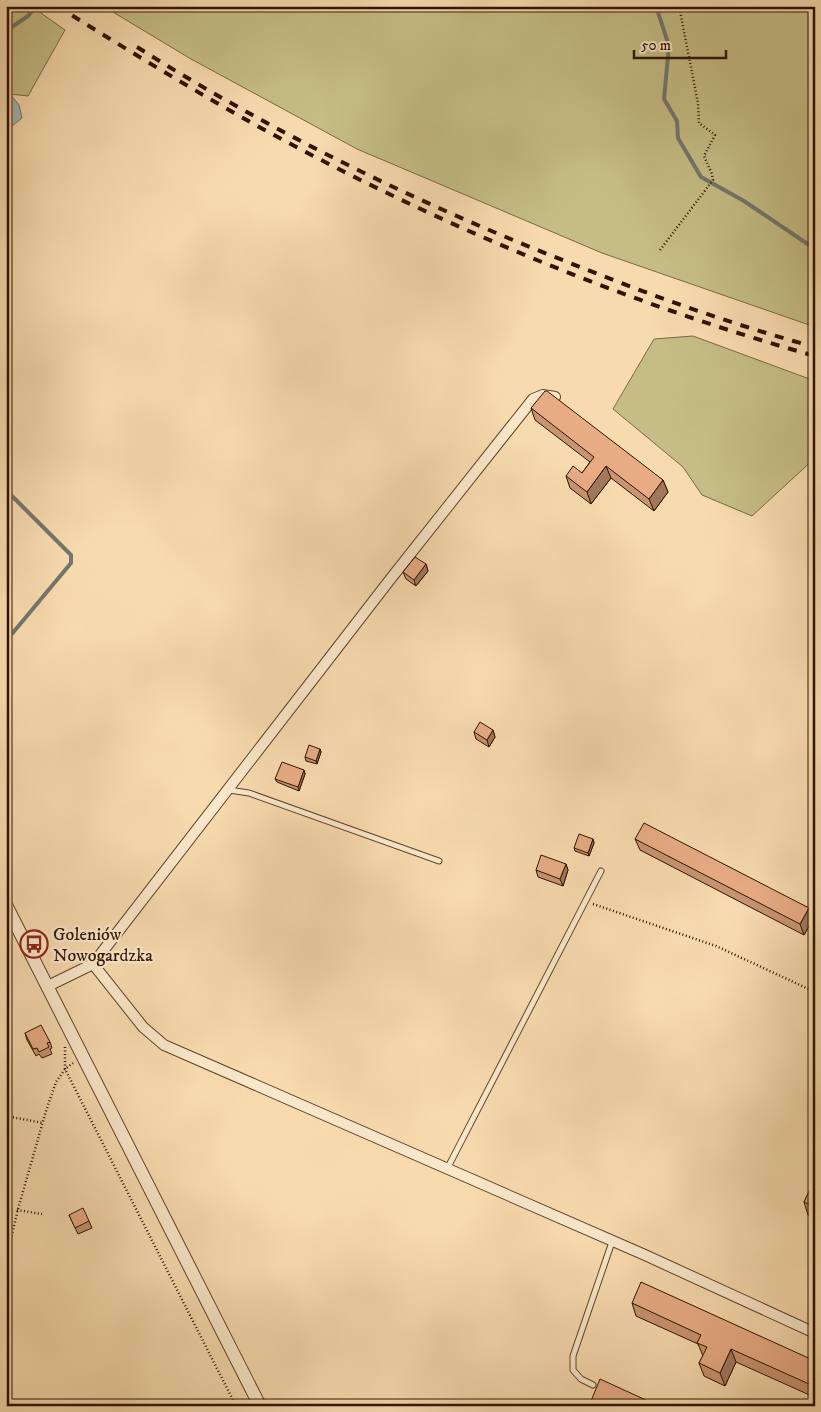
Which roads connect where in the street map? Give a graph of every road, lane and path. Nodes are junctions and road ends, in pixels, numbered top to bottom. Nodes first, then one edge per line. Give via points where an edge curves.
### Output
1 (680, 6) edge
2 (660, 250) dead end
3 (555, 397) edge
4 (228, 790) junction
5 (439, 862) dead end
6 (601, 871) dead end
7 (585, 901) junction
8 (6, 905) edge
9 (93, 964) junction
10 (48, 986) junction
11 (815, 992) edge
12 (66, 1042) dead end
13 (83, 1057) junction
14 (65, 1069) junction
15 (6, 1116) edge
16 (43, 1123) junction
17 (447, 1170) junction
18 (17, 1210) junction
19 (42, 1214) dead end
20 (612, 1242) junction
21 (6, 1260) edge
22 (815, 1334) edge
23 (593, 1385) dead end
24 (236, 1406) edge
25 (260, 1406) edge

1 - 2 path via 699,123 715,135 704,156 713,180
3 - 4 street via 543,394 533,399
4 - 5 lane via 249,794
4 - 9 street
6 - 7 lane
7 - 11 path via 716,946
7 - 17 lane
8 - 10 street
9 - 10 street
9 - 17 street via 143,1027 164,1045
10 - 13 street
12 - 14 path
13 - 14 path
13 - 25 street
14 - 16 path via 56,1082
14 - 24 path
15 - 16 path
16 - 18 path
17 - 20 street
18 - 19 path
18 - 21 path
20 - 22 street
20 - 23 lane via 573,1356 573,1370

